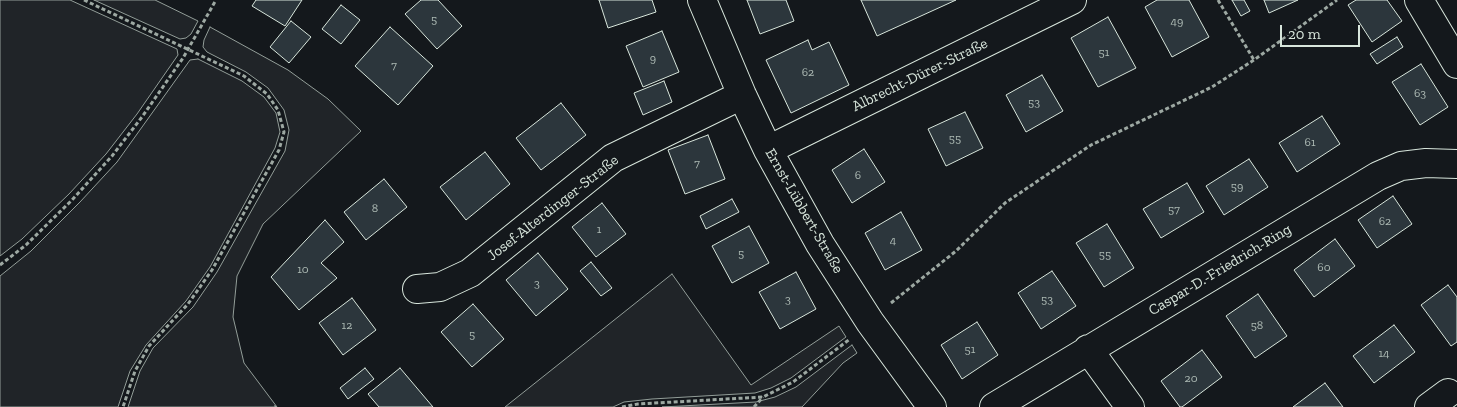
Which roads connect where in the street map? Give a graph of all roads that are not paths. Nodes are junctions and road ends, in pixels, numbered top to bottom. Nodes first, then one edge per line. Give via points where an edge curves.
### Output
1 (702, 0) edge
2 (1072, 0) edge
3 (1419, 0) edge
4 (1457, 64) edge
5 (742, 95) junction
6 (768, 150) junction
7 (1457, 164) edge
8 (417, 289) dead end
9 (1088, 349) junction
10 (932, 407) edge
11 (994, 407) edge
12 (1130, 407) edge

1 - 5 street, Ernst-Lübbert-Straße
2 - 6 street, Albrecht-Dürer-Straße
3 - 4 street
5 - 6 street, Ernst-Lübbert-Straße
5 - 8 street, Josef-Alterdinger-Straße via 613,158 470,273 440,287
6 - 10 street, Ernst-Lübbert-Straße via 820,244 870,322
7 - 9 street, Caspar-D.-Friedrich-Ring via 1401,166 1378,176
9 - 11 street, Caspar-D.-Friedrich-Ring
9 - 12 street

